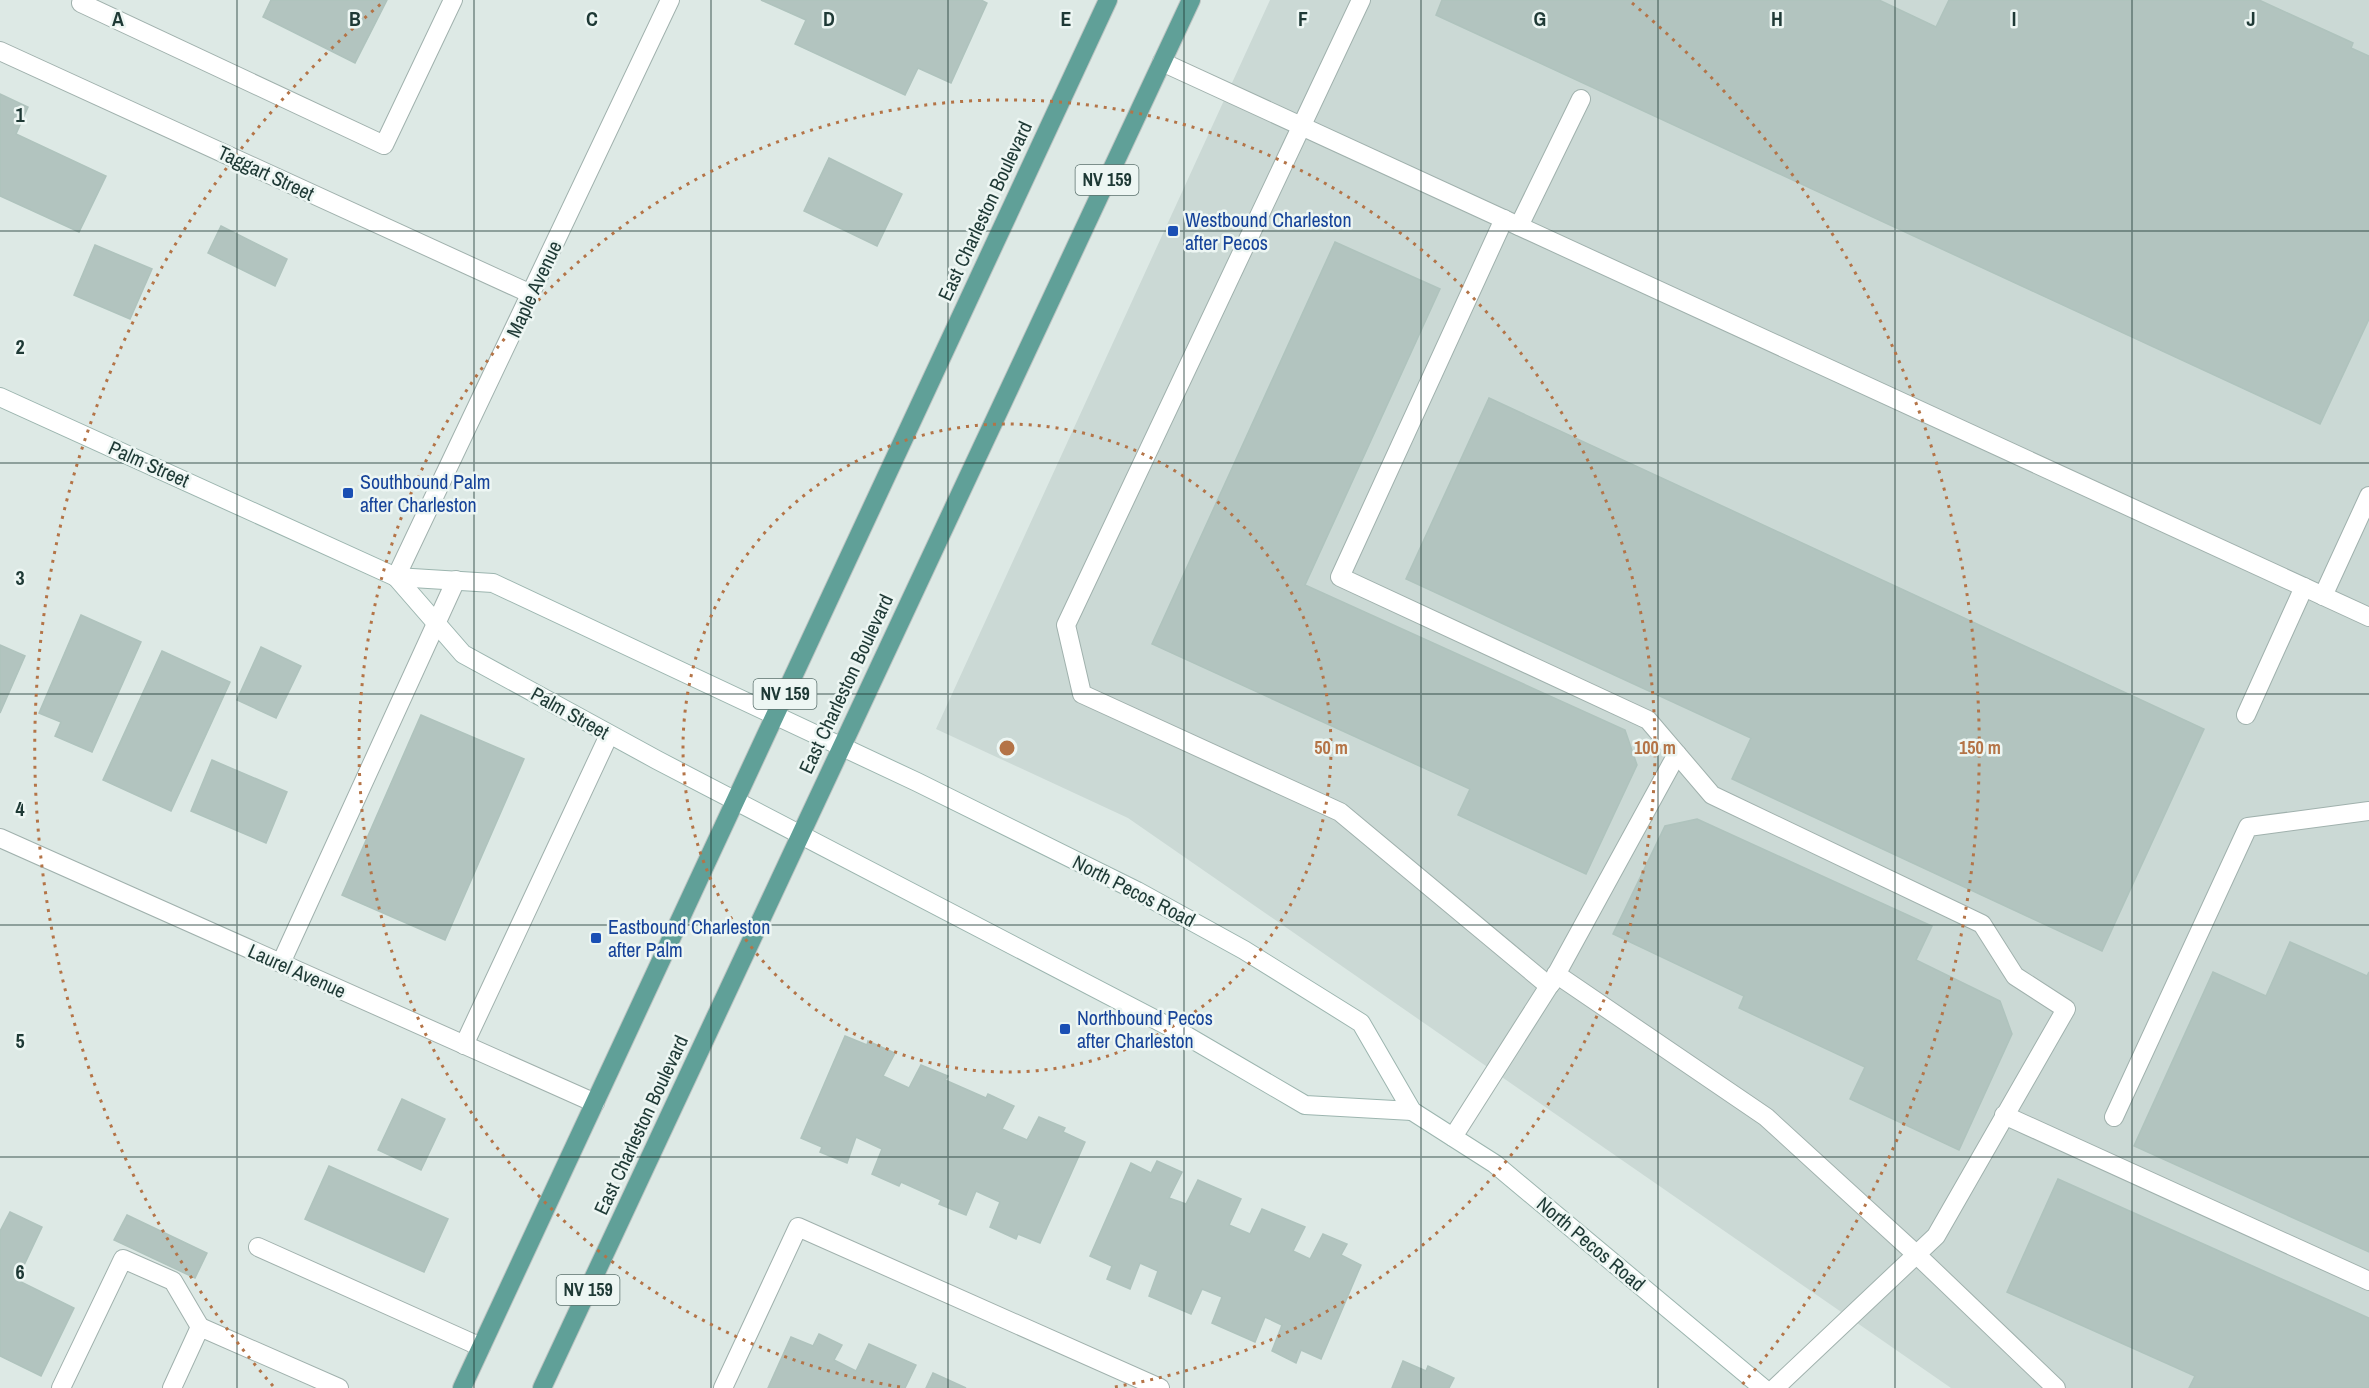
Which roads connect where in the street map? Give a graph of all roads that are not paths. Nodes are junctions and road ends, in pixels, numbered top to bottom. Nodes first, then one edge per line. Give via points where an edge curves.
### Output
1 (82, 0) edge
2 (453, 0) edge
3 (670, 0) edge
4 (1108, 0) edge
5 (1191, 0) edge
6 (1361, 0) edge
7 (0, 51) edge
8 (1162, 62) junction
9 (1581, 99) dead end
10 (1301, 126) junction
11 (1511, 223) junction
12 (531, 294) junction
13 (0, 397) edge
14 (2369, 496) edge
15 (396, 577) junction
16 (456, 580) junction
17 (2304, 587) junction
18 (2323, 596) junction
19 (2369, 617) edge
20 (437, 624) junction
21 (775, 714) junction
22 (2246, 715) dead end
23 (808, 730) joint
24 (609, 735) junction
25 (842, 746) junction
26 (1677, 754) junction
27 (735, 801) junction
28 (2369, 811) edge
29 (768, 818) joint
30 (801, 834) junction
31 (0, 838) edge
32 (281, 963) junction
33 (1552, 980) junction
34 (464, 1045) junction
35 (595, 1103) junction
36 (1412, 1111) junction
37 (2004, 1115) junction
38 (2114, 1117) dead end
39 (1454, 1137) junction
40 (258, 1247) dead end
41 (1917, 1255) junction
42 (2369, 1281) edge
43 (200, 1328) junction
44 (481, 1347) junction
45 (61, 1388) edge
46 (172, 1388) edge
47 (339, 1388) edge
48 (462, 1388) edge
49 (543, 1388) edge
50 (723, 1388) edge
51 (1160, 1388) edge
52 (1763, 1388) edge
53 (1775, 1388) edge
54 (2055, 1388) edge

1 - 2 main road via 81,3 384,145
3 - 12 main road, Maple Avenue
4 - 21 main road, East Charleston Boulevard / NV 159
5 - 8 main road, East Charleston Boulevard / NV 159
6 - 10 main road
7 - 12 main road, Taggart Street
8 - 10 main road
8 - 25 main road, East Charleston Boulevard / NV 159
9 - 11 main road
10 - 11 main road
10 - 33 main road via 1066,625 1082,694 1340,812
11 - 17 main road
11 - 26 main road via 1340,577 1648,720
12 - 15 main road, Maple Avenue
13 - 15 main road, Palm Street
14 - 18 main road
15 - 16 main road, Palm Street
15 - 20 main road, Palm Street
16 - 20 main road
16 - 21 main road, Palm Street via 493,583
17 - 18 main road
17 - 22 main road
18 - 19 main road
20 - 24 main road, Palm Street via 463,654
20 - 32 main road
21 - 23 main road, Palm Street
21 - 27 main road, East Charleston Boulevard / NV 159
23 - 25 main road, North Pecos Road
24 - 27 main road, Palm Street
24 - 34 main road
25 - 30 main road, East Charleston Boulevard / NV 159
25 - 36 main road, North Pecos Road via 1137,891 1244,950 1361,1023
26 - 33 main road
26 - 37 main road via 1712,795 1982,924 2015,976 2066,1009
27 - 29 main road, Palm Street
27 - 35 main road, East Charleston Boulevard / NV 159
28 - 38 main road via 2248,827
29 - 30 main road, North Pecos Road
30 - 36 main road, North Pecos Road via 1187,1036 1305,1106
30 - 49 main road, East Charleston Boulevard / NV 159
31 - 32 main road, Laurel Avenue
32 - 34 main road, Laurel Avenue
33 - 39 main road
33 - 41 main road via 1766,1117
34 - 35 main road, Laurel Avenue
35 - 44 main road, East Charleston Boulevard / NV 159
36 - 39 main road, North Pecos Road
37 - 41 main road via 1936,1236
37 - 42 main road
39 - 52 main road, North Pecos Road via 1495,1164
40 - 44 main road
41 - 53 main road
41 - 54 main road
43 - 45 main road via 173,1281 123,1259
43 - 46 main road
43 - 47 main road
44 - 48 main road, East Charleston Boulevard / NV 159
50 - 51 main road via 798,1227

